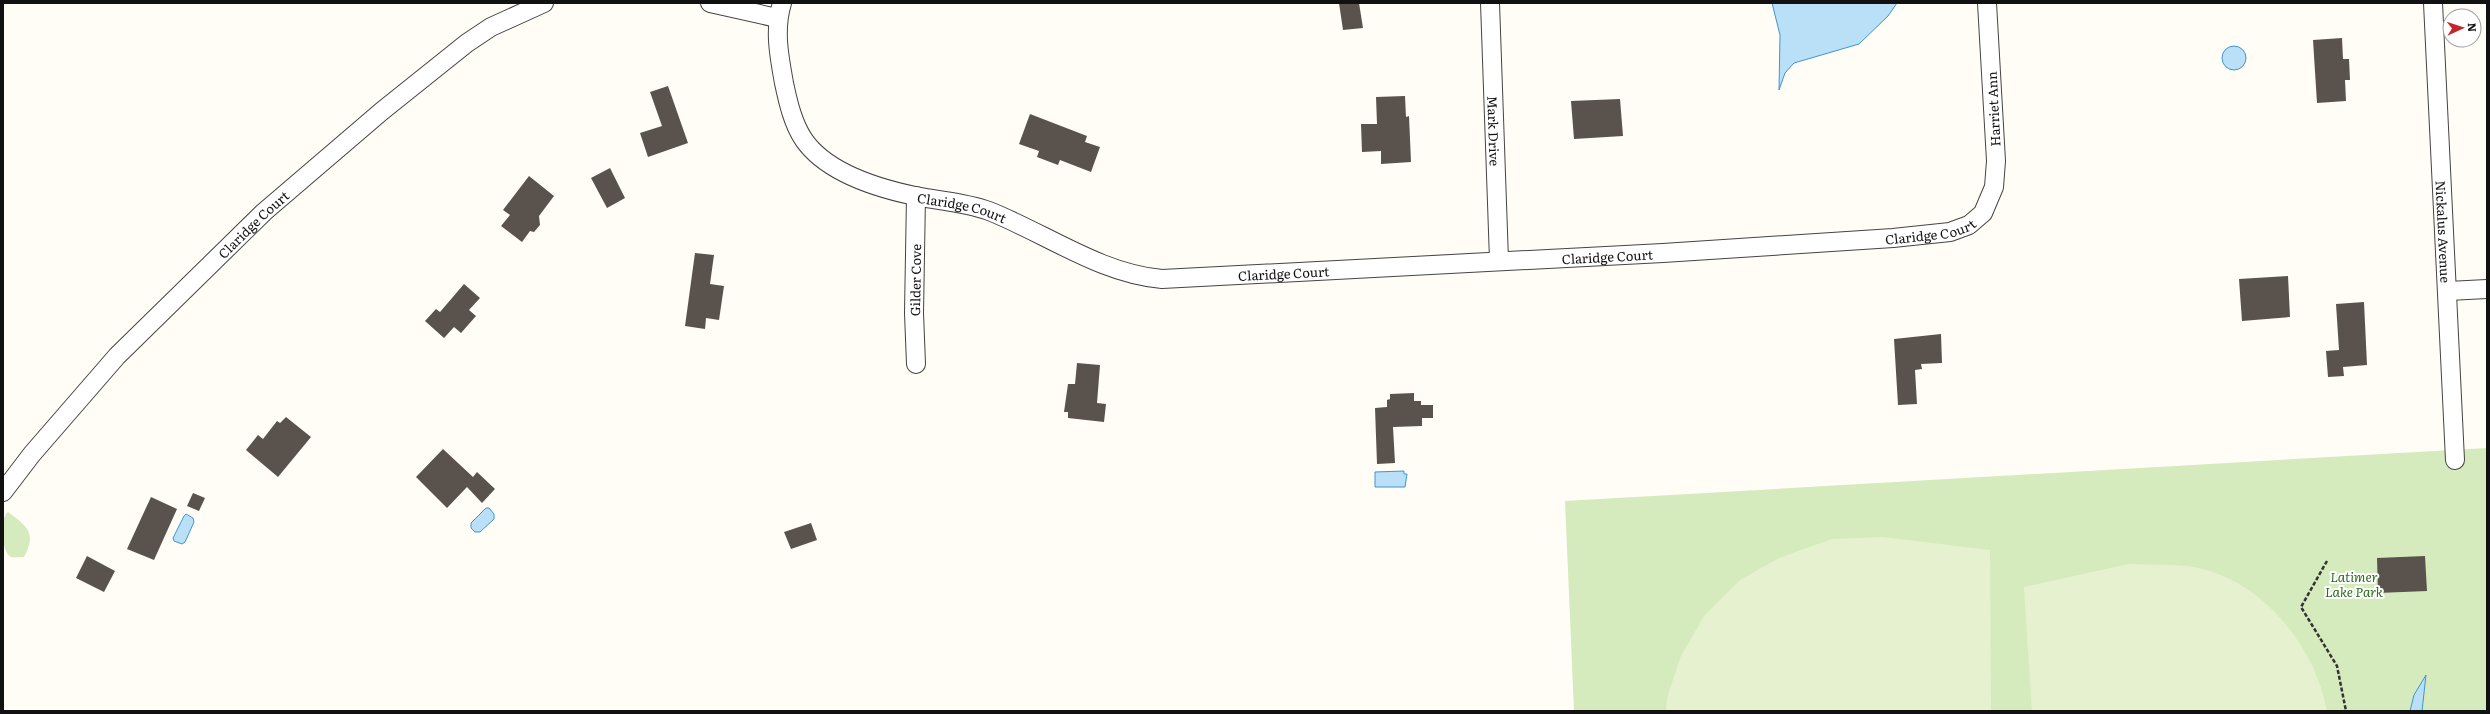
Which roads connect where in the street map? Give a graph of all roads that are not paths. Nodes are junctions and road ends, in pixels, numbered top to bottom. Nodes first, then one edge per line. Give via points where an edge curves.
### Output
1 (544, 3) edge
2 (710, 3) edge
3 (1490, 3) edge
4 (1987, 3) edge
5 (2433, 3) edge
6 (780, 11) edge
7 (916, 196) junction
8 (1983, 212) joint
9 (1499, 260) junction
10 (2487, 289) edge
11 (2448, 291) junction
12 (916, 364) dead end
13 (2455, 460) dead end
14 (3, 492) edge

1 - 14 street, Claridge Court via 491,27 466,43 368,122 264,212 117,356 32,454
2 - 6 street, Claridge Court
3 - 9 street, Mark Drive
4 - 8 street, Harriet Ann via 1996,161 1994,187
5 - 11 street, Nickalus Avenue
6 - 7 street, Claridge Court via 779,53 788,101 804,141 824,160 856,178 892,191
7 - 9 street, Claridge Court via 965,203 1120,270 1148,277 1213,277
7 - 12 street, Gilder Cove
8 - 9 street, Claridge Court via 1969,225 1950,232 1893,238 1576,258
10 - 11 street
11 - 13 street, Nickalus Avenue

